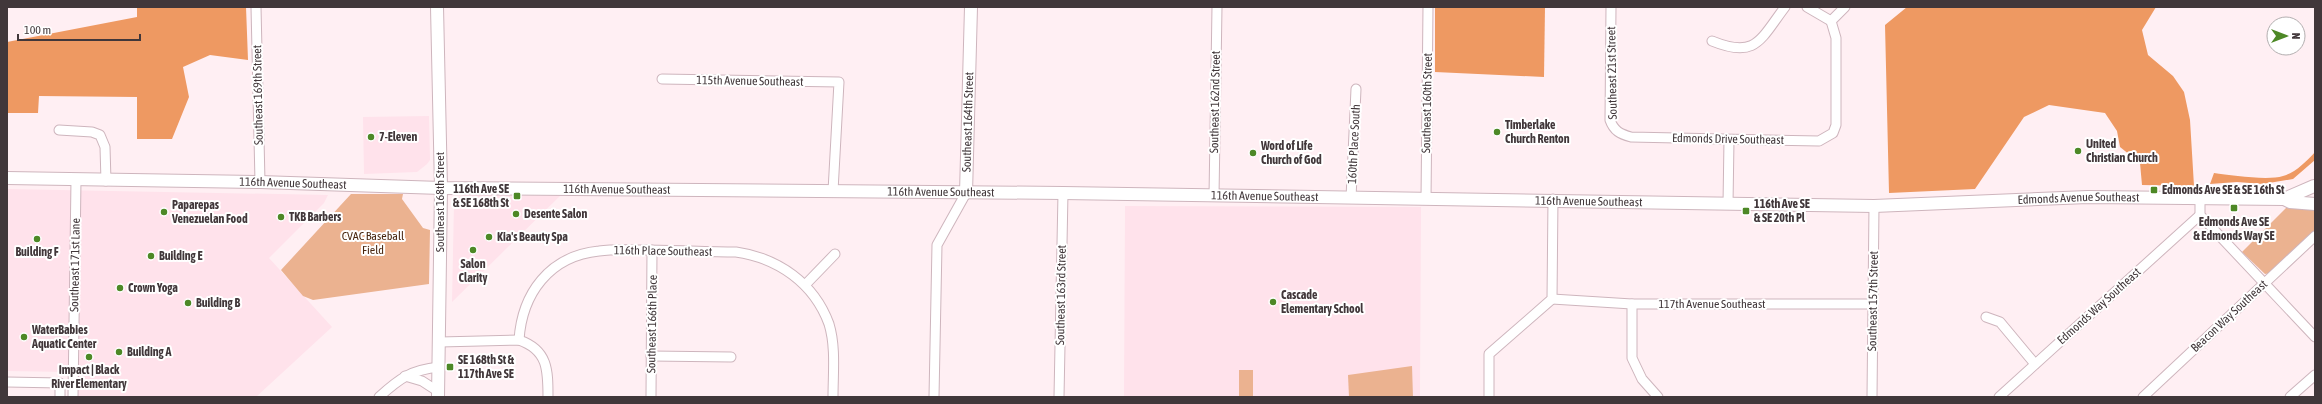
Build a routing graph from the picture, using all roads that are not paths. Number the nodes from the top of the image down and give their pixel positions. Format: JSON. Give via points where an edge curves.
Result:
{"nodes":[{"id":1,"x":256,"y":7,"type":"edge"},
{"id":2,"x":437,"y":7,"type":"edge"},
{"id":3,"x":972,"y":7,"type":"edge"},
{"id":4,"x":1217,"y":7,"type":"edge"},
{"id":5,"x":1428,"y":7,"type":"edge"},
{"id":6,"x":1611,"y":7,"type":"edge"},
{"id":7,"x":1785,"y":7,"type":"edge"},
{"id":8,"x":1807,"y":7,"type":"edge"},
{"id":9,"x":1845,"y":7,"type":"edge"},
{"id":10,"x":1831,"y":21,"type":"junction"},
{"id":11,"x":1712,"y":41,"type":"dead end"},
{"id":12,"x":662,"y":79,"type":"dead end"},
{"id":13,"x":1356,"y":89,"type":"dead end"},
{"id":14,"x":59,"y":130,"type":"dead end"},
{"id":15,"x":1622,"y":134,"type":"joint"},
{"id":16,"x":1729,"y":140,"type":"junction"},
{"id":17,"x":7,"y":178,"type":"edge"},
{"id":18,"x":76,"y":180,"type":"junction"},
{"id":19,"x":106,"y":181,"type":"junction"},
{"id":20,"x":260,"y":182,"type":"junction"},
{"id":21,"x":2315,"y":186,"type":"edge"},
{"id":22,"x":441,"y":188,"type":"junction"},
{"id":23,"x":833,"y":191,"type":"junction"},
{"id":24,"x":966,"y":193,"type":"junction"},
{"id":25,"x":1063,"y":193,"type":"junction"},
{"id":26,"x":1214,"y":196,"type":"junction"},
{"id":27,"x":1351,"y":198,"type":"junction"},
{"id":28,"x":1426,"y":199,"type":"junction"},
{"id":29,"x":1553,"y":199,"type":"junction"},
{"id":30,"x":2200,"y":199,"type":"junction"},
{"id":31,"x":2284,"y":199,"type":"junction"},
{"id":32,"x":2315,"y":203,"type":"edge"},
{"id":33,"x":1728,"y":204,"type":"junction"},
{"id":34,"x":1874,"y":206,"type":"junction"},
{"id":35,"x":2200,"y":215,"type":"junction"},
{"id":36,"x":2315,"y":236,"type":"edge"},
{"id":37,"x":652,"y":250,"type":"junction"},
{"id":38,"x":835,"y":254,"type":"dead end"},
{"id":39,"x":2264,"y":282,"type":"junction"},
{"id":40,"x":805,"y":285,"type":"junction"},
{"id":41,"x":1552,"y":299,"type":"junction"},
{"id":42,"x":1632,"y":304,"type":"junction"},
{"id":43,"x":1872,"y":304,"type":"junction"},
{"id":44,"x":1986,"y":317,"type":"dead end"},
{"id":45,"x":2315,"y":337,"type":"edge"},
{"id":46,"x":519,"y":340,"type":"junction"},
{"id":47,"x":440,"y":342,"type":"junction"},
{"id":48,"x":651,"y":356,"type":"junction"},
{"id":49,"x":730,"y":357,"type":"dead end"},
{"id":50,"x":2035,"y":364,"type":"junction"},
{"id":51,"x":439,"y":367,"type":"junction"},
{"id":52,"x":2315,"y":375,"type":"edge"},
{"id":53,"x":405,"y":376,"type":"junction"},
{"id":54,"x":7,"y":382,"type":"edge"},
{"id":55,"x":439,"y":395,"type":"edge"},
{"id":56,"x":60,"y":397,"type":"edge"},
{"id":57,"x":73,"y":397,"type":"edge"},
{"id":58,"x":380,"y":397,"type":"edge"},
{"id":59,"x":548,"y":397,"type":"edge"},
{"id":60,"x":651,"y":397,"type":"edge"},
{"id":61,"x":832,"y":397,"type":"edge"},
{"id":62,"x":934,"y":397,"type":"edge"},
{"id":63,"x":1059,"y":397,"type":"edge"},
{"id":64,"x":1489,"y":397,"type":"edge"},
{"id":65,"x":1658,"y":397,"type":"edge"},
{"id":66,"x":1872,"y":397,"type":"edge"},
{"id":67,"x":1999,"y":397,"type":"edge"},
{"id":68,"x":2143,"y":397,"type":"edge"},
{"id":69,"x":2290,"y":397,"type":"edge"}],
"edges":[{"from":1,"to":20,"type":"street","name":"Southeast 169th Street"},
{"from":2,"to":22,"type":"street","name":"Southeast 168th Street"},
{"from":3,"to":24,"type":"street","name":"Southeast 164th Street"},
{"from":4,"to":26,"type":"street","name":"Southeast 162nd Street"},
{"from":5,"to":28,"type":"street","name":"Southeast 160th Street"},
{"from":6,"to":15,"type":"street","name":"Southeast 21st Street","via":[[1610,120],[1613,128]]},
{"from":7,"to":11,"type":"street","via":[[1753,46],[1731,49]]},
{"from":8,"to":10,"type":"street"},
{"from":9,"to":10,"type":"street"},
{"from":10,"to":16,"type":"street","name":"Edmonds Drive Southeast","via":[[1836,38],[1836,125],[1833,133],[1819,140]]},
{"from":12,"to":23,"type":"street","name":"115th Avenue Southeast","via":[[839,82]]},
{"from":13,"to":27,"type":"street","name":"160th Place South"},
{"from":14,"to":19,"type":"street","via":[[92,132],[100,135],[105,147]]},
{"from":15,"to":16,"type":"street","name":"Edmonds Drive Southeast","via":[[1631,137]]},
{"from":16,"to":33,"type":"street"},
{"from":17,"to":18,"type":"street","name":"116th Avenue Southeast"},
{"from":18,"to":19,"type":"street","name":"116th Avenue Southeast"},
{"from":18,"to":57,"type":"street","name":"Southeast 171st Lane"},
{"from":19,"to":20,"type":"street","name":"116th Avenue Southeast"},
{"from":20,"to":22,"type":"street","name":"116th Avenue Southeast"},
{"from":21,"to":31,"type":"street","name":"Edmonds Avenue Southeast"},
{"from":21,"to":32,"type":"street","via":[[2312,194]]},
{"from":22,"to":23,"type":"street","name":"116th Avenue Southeast"},
{"from":22,"to":47,"type":"street","name":"Southeast 168th Street"},
{"from":23,"to":24,"type":"street","name":"116th Avenue Southeast"},
{"from":24,"to":25,"type":"street","name":"116th Avenue Southeast"},
{"from":24,"to":62,"type":"street","name":"Southeast 164th Street","via":[[937,245]]},
{"from":25,"to":26,"type":"street","name":"116th Avenue Southeast"},
{"from":25,"to":63,"type":"street","name":"Southeast 163rd Street"},
{"from":26,"to":27,"type":"street","name":"116th Avenue Southeast"},
{"from":27,"to":28,"type":"street","name":"116th Avenue Southeast"},
{"from":28,"to":29,"type":"street","name":"116th Avenue Southeast"},
{"from":29,"to":33,"type":"street","name":"116th Avenue Southeast"},
{"from":29,"to":41,"type":"street"},
{"from":30,"to":31,"type":"street","name":"Edmonds Avenue Southeast"},
{"from":30,"to":34,"type":"street","name":"Edmonds Avenue Southeast","via":[[2039,198]]},
{"from":30,"to":35,"type":"street"},
{"from":31,"to":32,"type":"street","name":"Edmonds Avenue Southeast","via":[[2290,202]]},
{"from":33,"to":34,"type":"street","name":"116th Avenue Southeast"},
{"from":34,"to":43,"type":"street","name":"Southeast 157th Street"},
{"from":35,"to":39,"type":"street"},
{"from":35,"to":50,"type":"street","name":"Edmonds Way Southeast"},
{"from":36,"to":39,"type":"street","name":"Beacon Way Southeast"},
{"from":37,"to":40,"type":"street","name":"116th Place Southeast","via":[[736,252],[753,255],[784,268]]},
{"from":37,"to":46,"type":"street","name":"116th Place Southeast","via":[[598,250],[560,265],[538,283],[530,295],[520,321]]},
{"from":37,"to":48,"type":"street","name":"Southeast 166th Place"},
{"from":38,"to":40,"type":"street"},
{"from":39,"to":45,"type":"street"},
{"from":39,"to":68,"type":"street","name":"Beacon Way Southeast"},
{"from":40,"to":61,"type":"street","name":"116th Place Southeast","via":[[815,298],[828,324],[833,351]]},
{"from":41,"to":42,"type":"street","name":"117th Avenue Southeast"},
{"from":41,"to":64,"type":"street","via":[[1489,354]]},
{"from":42,"to":43,"type":"street","name":"117th Avenue Southeast"},
{"from":42,"to":65,"type":"street","via":[[1632,358],[1642,379]]},
{"from":43,"to":66,"type":"street","name":"Southeast 157th Street"},
{"from":44,"to":50,"type":"street","via":[[2000,322]]},
{"from":46,"to":47,"type":"street"},
{"from":46,"to":59,"type":"street","via":[[535,348],[545,363],[548,374]]},
{"from":47,"to":51,"type":"street","name":"Southeast 168th Street"},
{"from":48,"to":49,"type":"street"},
{"from":48,"to":60,"type":"street","name":"Southeast 166th Place"},
{"from":50,"to":67,"type":"street","name":"Edmonds Way Southeast"},
{"from":51,"to":53,"type":"street","via":[[415,371]]},
{"from":51,"to":55,"type":"street","name":"Southeast 168th Street"},
{"from":52,"to":69,"type":"street"},
{"from":53,"to":55,"type":"street","via":[[422,381]]},
{"from":53,"to":58,"type":"street"},
{"from":54,"to":56,"type":"street","via":[[60,382]]}]}
